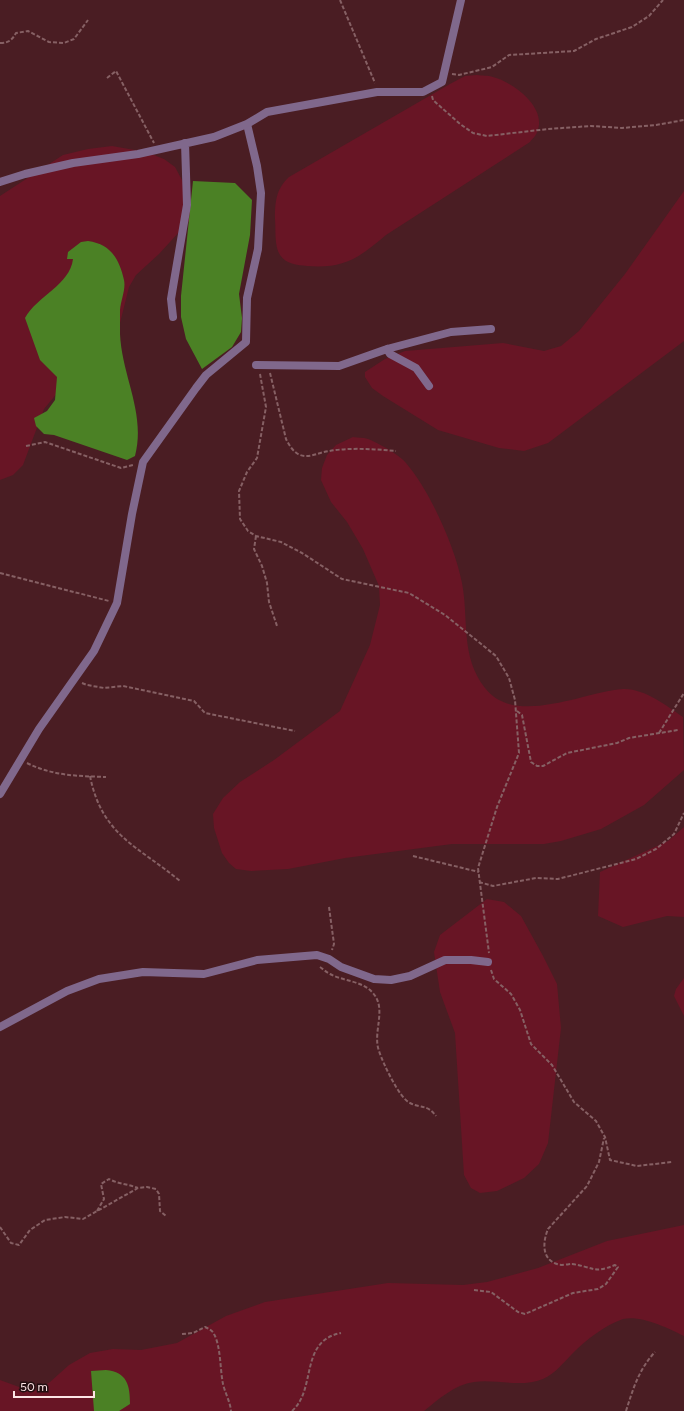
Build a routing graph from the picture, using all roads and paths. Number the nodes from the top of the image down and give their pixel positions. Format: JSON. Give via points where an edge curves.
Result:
{"nodes":[{"id":1,"x":340,"y":0,"type":"edge"},
{"id":2,"x":461,"y":0,"type":"edge"},
{"id":3,"x":663,"y":0,"type":"edge"},
{"id":4,"x":88,"y":20,"type":"dead end"},
{"id":5,"x":0,"y":43,"type":"edge"},
{"id":6,"x":444,"y":74,"type":"junction"},
{"id":7,"x":107,"y":78,"type":"dead end"},
{"id":8,"x":432,"y":89,"type":"junction"},
{"id":9,"x":377,"y":92,"type":"junction"},
{"id":10,"x":684,"y":120,"type":"edge"},
{"id":11,"x":248,"y":124,"type":"junction"},
{"id":12,"x":185,"y":143,"type":"junction"},
{"id":13,"x":156,"y":150,"type":"junction"},
{"id":14,"x":0,"y":182,"type":"edge"},
{"id":15,"x":173,"y":317,"type":"dead end"},
{"id":16,"x":491,"y":329,"type":"dead end"},
{"id":17,"x":387,"y":349,"type":"junction"},
{"id":18,"x":267,"y":364,"type":"junction"},
{"id":19,"x":256,"y":365,"type":"joint"},
{"id":20,"x":429,"y":386,"type":"dead end"},
{"id":21,"x":26,"y":446,"type":"dead end"},
{"id":22,"x":396,"y":451,"type":"dead end"},
{"id":23,"x":143,"y":462,"type":"junction"},
{"id":24,"x":256,"y":536,"type":"junction"},
{"id":25,"x":0,"y":573,"type":"edge"},
{"id":26,"x":118,"y":603,"type":"junction"},
{"id":27,"x":277,"y":626,"type":"dead end"},
{"id":28,"x":76,"y":679,"type":"junction"},
{"id":29,"x":684,"y":693,"type":"edge"},
{"id":30,"x":516,"y":710,"type":"junction"},
{"id":31,"x":678,"y":730,"type":"dead end"},
{"id":32,"x":295,"y":731,"type":"dead end"},
{"id":33,"x":659,"y":733,"type":"junction"},
{"id":34,"x":21,"y":760,"type":"junction"},
{"id":35,"x":90,"y":776,"type":"junction"},
{"id":36,"x":106,"y":777,"type":"dead end"},
{"id":37,"x":0,"y":794,"type":"edge"},
{"id":38,"x":684,"y":813,"type":"edge"},
{"id":39,"x":413,"y":856,"type":"dead end"},
{"id":40,"x":479,"y":872,"type":"junction"},
{"id":41,"x":180,"y":881,"type":"dead end"},
{"id":42,"x":479,"y":882,"type":"junction"},
{"id":43,"x":329,"y":908,"type":"dead end"},
{"id":44,"x":307,"y":955,"type":"junction"},
{"id":45,"x":329,"y":959,"type":"junction"},
{"id":46,"x":488,"y":962,"type":"junction"},
{"id":47,"x":0,"y":1027,"type":"edge"},
{"id":48,"x":436,"y":1116,"type":"dead end"},
{"id":49,"x":605,"y":1137,"type":"junction"},
{"id":50,"x":672,"y":1162,"type":"dead end"},
{"id":51,"x":138,"y":1188,"type":"junction"},
{"id":52,"x":97,"y":1212,"type":"junction"},
{"id":53,"x":166,"y":1216,"type":"dead end"},
{"id":54,"x":0,"y":1227,"type":"edge"},
{"id":55,"x":474,"y":1290,"type":"dead end"},
{"id":56,"x":341,"y":1333,"type":"dead end"},
{"id":57,"x":182,"y":1334,"type":"dead end"},
{"id":58,"x":655,"y":1352,"type":"dead end"},
{"id":59,"x":231,"y":1411,"type":"edge"},
{"id":60,"x":292,"y":1411,"type":"edge"},
{"id":61,"x":626,"y":1411,"type":"edge"}],
"edges":[{"from":1,"to":9,"type":"path","via":[[375,81]]},
{"from":2,"to":6,"type":"street"},
{"from":3,"to":6,"type":"path","via":[[650,16],[632,27],[596,39],[574,51],[509,55],[492,67],[459,75]]},
{"from":4,"to":5,"type":"path","via":[[74,38],[64,43],[49,42],[28,31],[16,33],[12,40]]},
{"from":6,"to":8,"type":"street","via":[[442,82]]},
{"from":7,"to":13,"type":"path","via":[[116,71]]},
{"from":8,"to":9,"type":"street","via":[[414,93]]},
{"from":8,"to":10,"type":"path","via":[[433,100],[460,124],[474,133],[487,136],[592,126],[622,128]]},
{"from":9,"to":11,"type":"street","via":[[268,112]]},
{"from":11,"to":12,"type":"street","via":[[214,137]]},
{"from":11,"to":23,"type":"street","via":[[262,193],[258,249],[247,298],[246,342],[206,375]]},
{"from":12,"to":13,"type":"street"},
{"from":12,"to":15,"type":"street","via":[[187,206],[172,287]]},
{"from":13,"to":14,"type":"street","via":[[73,163]]},
{"from":16,"to":17,"type":"street","via":[[451,332]]},
{"from":17,"to":18,"type":"street","via":[[339,366]]},
{"from":17,"to":20,"type":"street","via":[[390,354],[416,368]]},
{"from":18,"to":19,"type":"street"},
{"from":18,"to":22,"type":"path","via":[[286,439],[299,454],[308,457],[348,449]]},
{"from":19,"to":24,"type":"path","via":[[262,377],[266,407],[257,458],[247,472],[239,491],[238,509],[240,519],[248,531]]},
{"from":21,"to":23,"type":"path","via":[[45,442],[121,468]]},
{"from":23,"to":26,"type":"street"},
{"from":24,"to":27,"type":"path","via":[[254,549],[262,566]]},
{"from":24,"to":30,"type":"path","via":[[281,542],[342,579],[409,593],[445,615],[496,656],[509,678]]},
{"from":25,"to":26,"type":"path"},
{"from":26,"to":28,"type":"street","via":[[94,651]]},
{"from":28,"to":32,"type":"path","via":[[87,685],[104,688],[123,686],[194,701],[205,713]]},
{"from":28,"to":34,"type":"street","via":[[39,729]]},
{"from":29,"to":33,"type":"path"},
{"from":30,"to":33,"type":"path","via":[[522,715],[531,762],[537,766],[567,753]]},
{"from":30,"to":40,"type":"path","via":[[519,753],[497,807]]},
{"from":31,"to":33,"type":"path"},
{"from":34,"to":35,"type":"path","via":[[43,771]]},
{"from":34,"to":37,"type":"street"},
{"from":35,"to":36,"type":"path"},
{"from":35,"to":41,"type":"path","via":[[92,790],[103,816],[113,829]]},
{"from":38,"to":42,"type":"path","via":[[674,834],[656,849],[636,859],[558,879],[536,878],[493,886]]},
{"from":39,"to":40,"type":"path"},
{"from":40,"to":42,"type":"path"},
{"from":42,"to":46,"type":"path","via":[[487,931]]},
{"from":43,"to":45,"type":"path","via":[[334,944]]},
{"from":44,"to":45,"type":"street"},
{"from":44,"to":47,"type":"street","via":[[257,960],[204,974],[143,972],[99,979],[67,991]]},
{"from":44,"to":48,"type":"path","via":[[330,974],[372,992],[378,1000],[380,1013],[378,1050],[400,1094],[409,1103],[430,1108]]},
{"from":45,"to":46,"type":"street","via":[[341,967],[374,979],[391,980],[410,976],[445,960]]},
{"from":46,"to":49,"type":"path","via":[[494,979],[511,994],[520,1010],[531,1044],[552,1064],[574,1102],[596,1121]]},
{"from":49,"to":50,"type":"path","via":[[610,1160],[636,1166]]},
{"from":49,"to":55,"type":"path","via":[[600,1162],[587,1186],[548,1229],[544,1238],[544,1248],[548,1259],[557,1265],[571,1264],[598,1271],[615,1265],[618,1267],[606,1284],[598,1289],[573,1292],[524,1314],[491,1292]]},
{"from":51,"to":52,"type":"path"},
{"from":51,"to":52,"type":"path","via":[[109,1179],[101,1184],[104,1199]]},
{"from":51,"to":53,"type":"path","via":[[156,1189],[159,1194],[160,1211]]},
{"from":52,"to":54,"type":"path","via":[[84,1219],[65,1217],[45,1220],[30,1230],[19,1245],[10,1242]]},
{"from":56,"to":60,"type":"path","via":[[332,1334],[320,1343],[314,1353],[302,1401]]},
{"from":57,"to":59,"type":"path","via":[[193,1333],[205,1327],[215,1336]]},
{"from":58,"to":61,"type":"path","via":[[647,1360],[636,1380]]}]}
